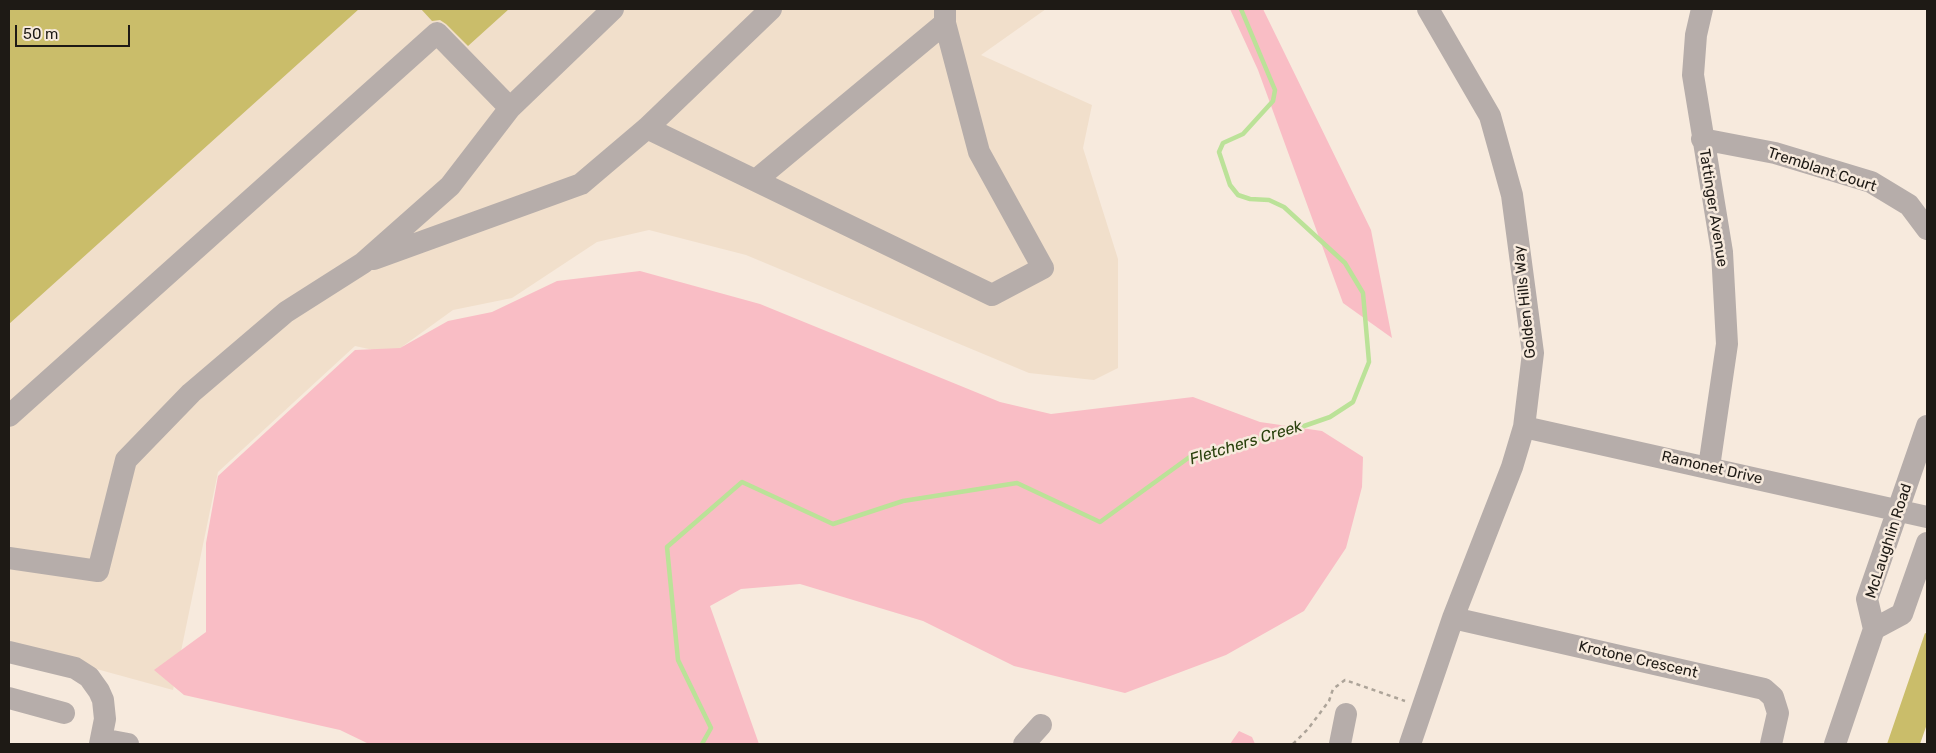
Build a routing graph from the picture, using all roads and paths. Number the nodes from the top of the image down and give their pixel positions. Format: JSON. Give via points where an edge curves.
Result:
{"nodes":[{"id":1,"x":613,"y":9,"type":"edge"},
{"id":2,"x":771,"y":9,"type":"edge"},
{"id":3,"x":1428,"y":9,"type":"edge"},
{"id":4,"x":1702,"y":9,"type":"edge"},
{"id":5,"x":945,"y":16,"type":"edge"},
{"id":6,"x":510,"y":108,"type":"junction"},
{"id":7,"x":647,"y":128,"type":"junction"},
{"id":8,"x":1702,"y":139,"type":"junction"},
{"id":9,"x":756,"y":180,"type":"junction"},
{"id":10,"x":1927,"y":229,"type":"edge"},
{"id":11,"x":363,"y":263,"type":"junction"},
{"id":12,"x":9,"y":416,"type":"edge"},
{"id":13,"x":1524,"y":426,"type":"junction"},
{"id":14,"x":1927,"y":426,"type":"edge"},
{"id":15,"x":1709,"y":467,"type":"junction"},
{"id":16,"x":1900,"y":510,"type":"junction"},
{"id":17,"x":1927,"y":517,"type":"edge"},
{"id":18,"x":1927,"y":543,"type":"edge"},
{"id":19,"x":9,"y":558,"type":"edge"},
{"id":20,"x":1453,"y":618,"type":"junction"},
{"id":21,"x":1874,"y":630,"type":"junction"},
{"id":22,"x":9,"y":652,"type":"edge"},
{"id":23,"x":9,"y":698,"type":"edge"},
{"id":24,"x":64,"y":714,"type":"dead end"},
{"id":25,"x":1346,"y":714,"type":"dead end"},
{"id":26,"x":1040,"y":725,"type":"dead end"},
{"id":27,"x":101,"y":742,"type":"edge"},
{"id":28,"x":128,"y":744,"type":"edge"},
{"id":29,"x":1024,"y":744,"type":"edge"},
{"id":30,"x":1340,"y":744,"type":"edge"},
{"id":31,"x":1410,"y":744,"type":"edge"},
{"id":32,"x":1770,"y":744,"type":"edge"},
{"id":33,"x":1835,"y":744,"type":"edge"}],
"edges":[{"from":1,"to":6,"type":"street"},
{"from":2,"to":7,"type":"street"},
{"from":3,"to":13,"type":"street","name":"Golden Hills Way","via":[[1490,116],[1512,195],[1533,353]]},
{"from":4,"to":8,"type":"street","name":"Tattinger Avenue","via":[[1693,75]]},
{"from":5,"to":9,"type":"street"},
{"from":5,"to":9,"type":"street","via":[[979,152],[1043,268],[992,295]]},
{"from":6,"to":11,"type":"street","via":[[450,186]]},
{"from":6,"to":12,"type":"street","via":[[437,33]]},
{"from":7,"to":9,"type":"street"},
{"from":7,"to":11,"type":"street","via":[[582,184]]},
{"from":8,"to":10,"type":"street","name":"Tremblant Court","via":[[1775,153],[1871,182],[1909,205]]},
{"from":8,"to":15,"type":"street","name":"Tattinger Avenue","via":[[1722,252],[1727,344]]},
{"from":11,"to":19,"type":"street","via":[[286,312],[191,392],[126,460],[98,571]]},
{"from":13,"to":15,"type":"street","name":"Ramonet Drive"},
{"from":13,"to":20,"type":"street","name":"Golden Hills Way","via":[[1512,468]]},
{"from":14,"to":16,"type":"street","name":"McLaughlin Road"},
{"from":15,"to":16,"type":"street","name":"Ramonet Drive"},
{"from":16,"to":17,"type":"street","name":"Ramonet Drive"},
{"from":16,"to":21,"type":"street","name":"McLaughlin Road","via":[[1867,599]]},
{"from":18,"to":21,"type":"street","name":"McLaughlin Road","via":[[1902,614]]},
{"from":20,"to":31,"type":"street","name":"Golden Hills Way"},
{"from":20,"to":32,"type":"street","name":"Krotone Crescent","via":[[1764,688],[1773,697],[1778,712]]},
{"from":21,"to":33,"type":"street"},
{"from":22,"to":27,"type":"street","via":[[75,668],[89,677],[102,700],[105,719]]},
{"from":23,"to":24,"type":"street"},
{"from":25,"to":30,"type":"street"},
{"from":26,"to":29,"type":"street"},
{"from":27,"to":28,"type":"street"}]}
